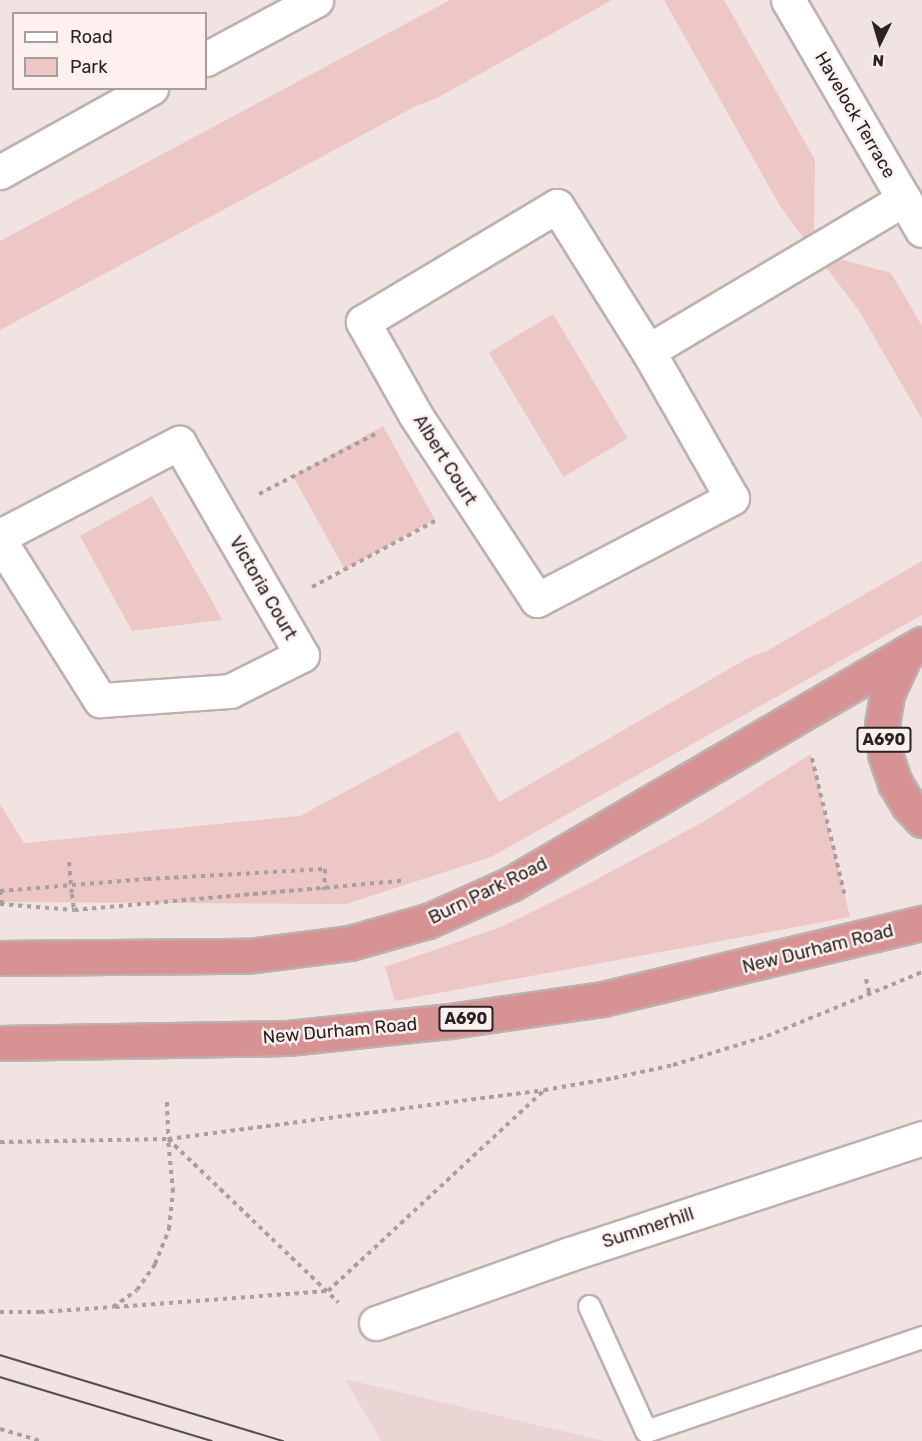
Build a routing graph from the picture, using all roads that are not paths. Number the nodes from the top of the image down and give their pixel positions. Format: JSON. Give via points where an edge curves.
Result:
{"nodes":[{"id":1,"x":316,"y":0,"type":"edge"},
{"id":2,"x":788,"y":0,"type":"edge"},
{"id":3,"x":207,"y":58,"type":"edge"},
{"id":4,"x":147,"y":90,"type":"edge"},
{"id":5,"x":0,"y":172,"type":"edge"},
{"id":6,"x":904,"y":199,"type":"junction"},
{"id":7,"x":922,"y":230,"type":"edge"},
{"id":8,"x":648,"y":351,"type":"junction"},
{"id":9,"x":0,"y":536,"type":"edge"},
{"id":10,"x":0,"y":541,"type":"edge"},
{"id":11,"x":914,"y":648,"type":"edge"},
{"id":12,"x":922,"y":820,"type":"edge"},
{"id":13,"x":922,"y":923,"type":"edge"},
{"id":14,"x":0,"y":958,"type":"edge"},
{"id":15,"x":0,"y":1043,"type":"edge"},
{"id":16,"x":922,"y":1138,"type":"edge"},
{"id":17,"x":589,"y":1306,"type":"dead end"},
{"id":18,"x":376,"y":1323,"type":"road end"},
{"id":19,"x":922,"y":1338,"type":"edge"}],
"edges":[{"from":1,"to":3,"type":"street"},
{"from":2,"to":6,"type":"street","name":"Havelock Terrace"},
{"from":4,"to":5,"type":"street"},
{"from":6,"to":7,"type":"street","name":"Havelock Terrace"},
{"from":6,"to":8,"type":"street"},
{"from":8,"to":8,"type":"street","name":"Albert Court","via":[[732,498],[537,600],[415,414],[363,322],[556,206]]},
{"from":9,"to":10,"type":"street","name":"Victoria Court","via":[[179,443],[302,655],[230,690],[100,700]]},
{"from":11,"to":12,"type":"highway","number":"A690","via":[[887,694],[882,724],[885,754],[895,783]]},
{"from":11,"to":14,"type":"highway","name":"Burn Park Road","number":"A690","via":[[511,884],[428,921],[350,943],[248,956]]},
{"from":13,"to":15,"type":"highway","name":"New Durham Road","number":"A690","via":[[603,999],[450,1021],[288,1038]]},
{"from":16,"to":18,"type":"street","name":"Summerhill"},
{"from":17,"to":19,"type":"lane","via":[[646,1431]]}]}
